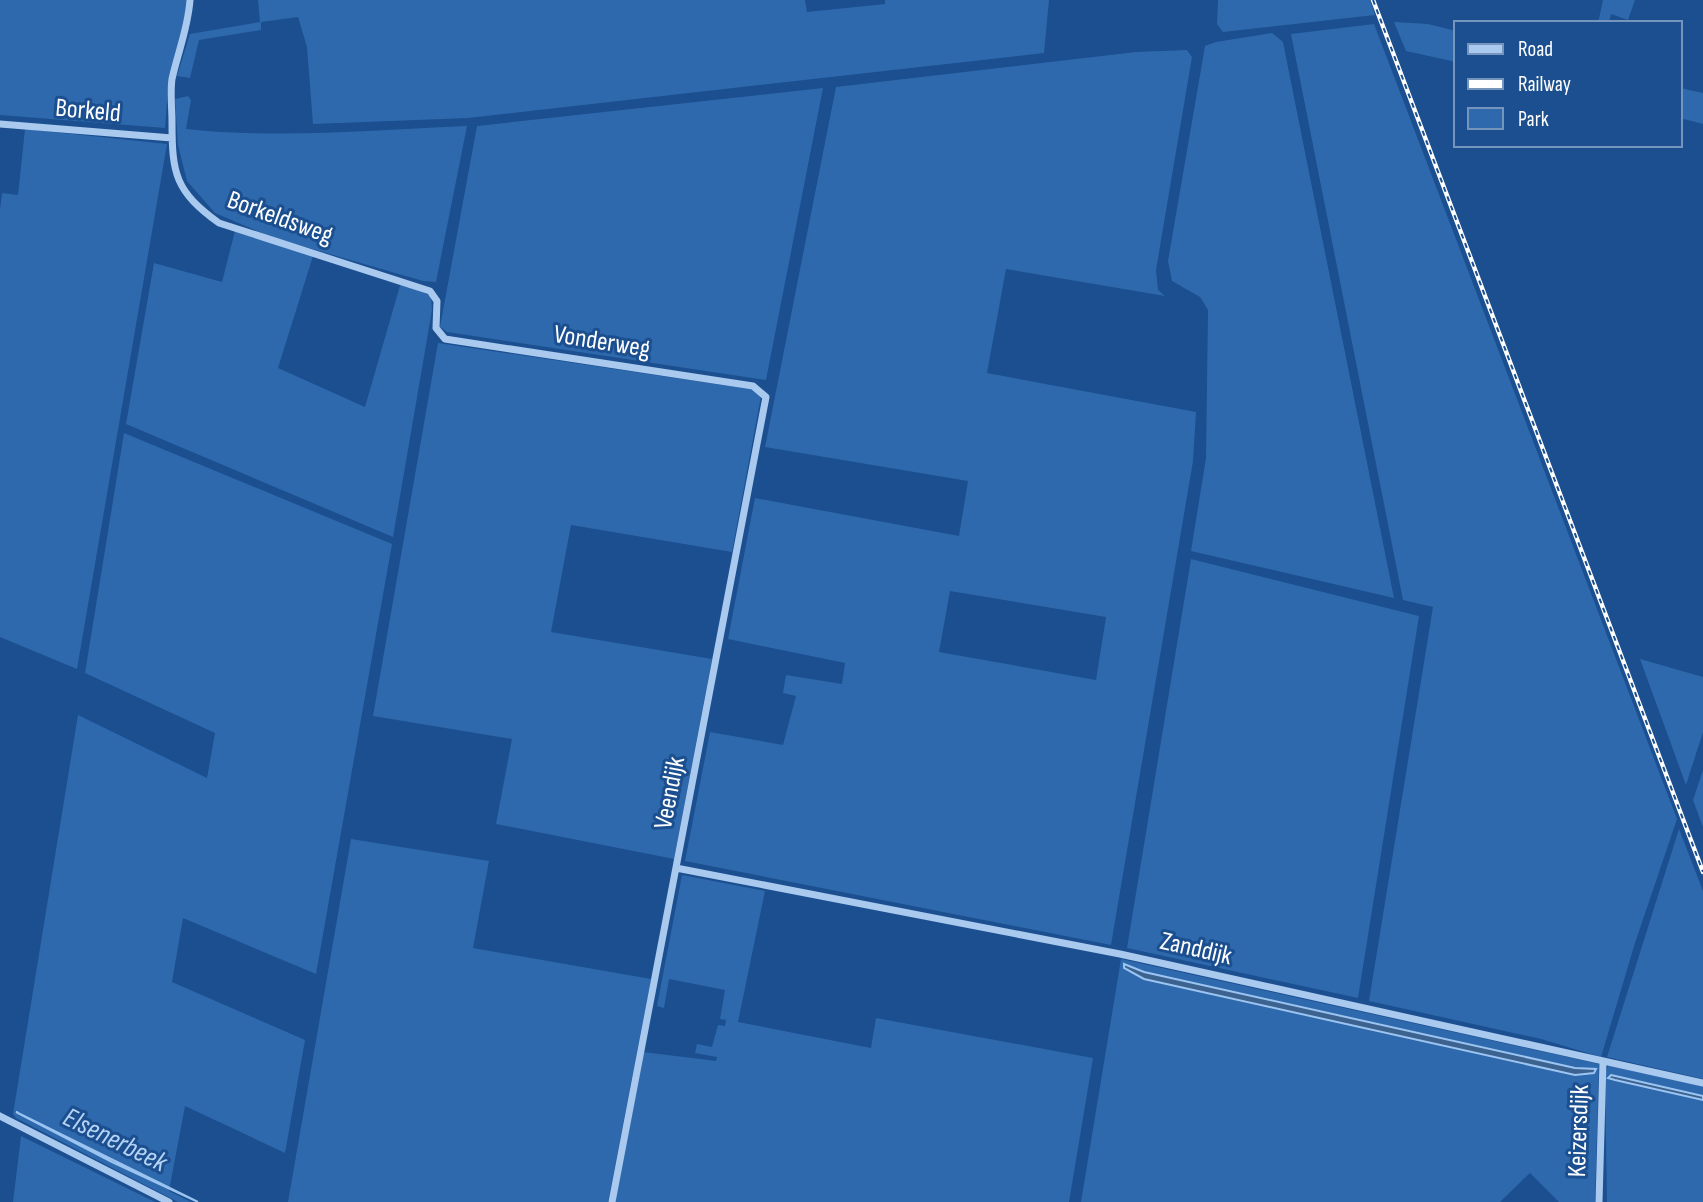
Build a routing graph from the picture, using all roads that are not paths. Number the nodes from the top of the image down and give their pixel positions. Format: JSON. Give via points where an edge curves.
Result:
{"nodes":[{"id":1,"x":191,"y":0,"type":"edge"},
{"id":2,"x":0,"y":124,"type":"edge"},
{"id":3,"x":172,"y":138,"type":"junction"},
{"id":4,"x":437,"y":332,"type":"joint"},
{"id":5,"x":763,"y":392,"type":"joint"},
{"id":6,"x":677,"y":868,"type":"junction"},
{"id":7,"x":1603,"y":1061,"type":"junction"},
{"id":8,"x":1703,"y":1083,"type":"edge"},
{"id":9,"x":0,"y":1116,"type":"edge"},
{"id":10,"x":169,"y":1202,"type":"edge"},
{"id":11,"x":612,"y":1202,"type":"edge"},
{"id":12,"x":1599,"y":1202,"type":"edge"}],
"edges":[{"from":1,"to":3,"type":"street","name":"Borkeldsweg","via":[[172,82]]},
{"from":2,"to":3,"type":"street","name":"Borkeld"},
{"from":3,"to":4,"type":"street","name":"Borkeldsweg","via":[[171,159],[178,178],[196,203],[219,223],[422,287],[434,295]]},
{"from":4,"to":5,"type":"street","name":"Vonderweg","via":[[450,340],[753,386]]},
{"from":5,"to":6,"type":"street","name":"Veendijk","via":[[766,404]]},
{"from":6,"to":7,"type":"street","name":"Zanddijk","via":[[1121,954]]},
{"from":6,"to":11,"type":"street","name":"Veendijk"},
{"from":7,"to":8,"type":"street","name":"Zanddijk"},
{"from":7,"to":12,"type":"street","name":"Keizersdijk"},
{"from":9,"to":10,"type":"street"}]}
